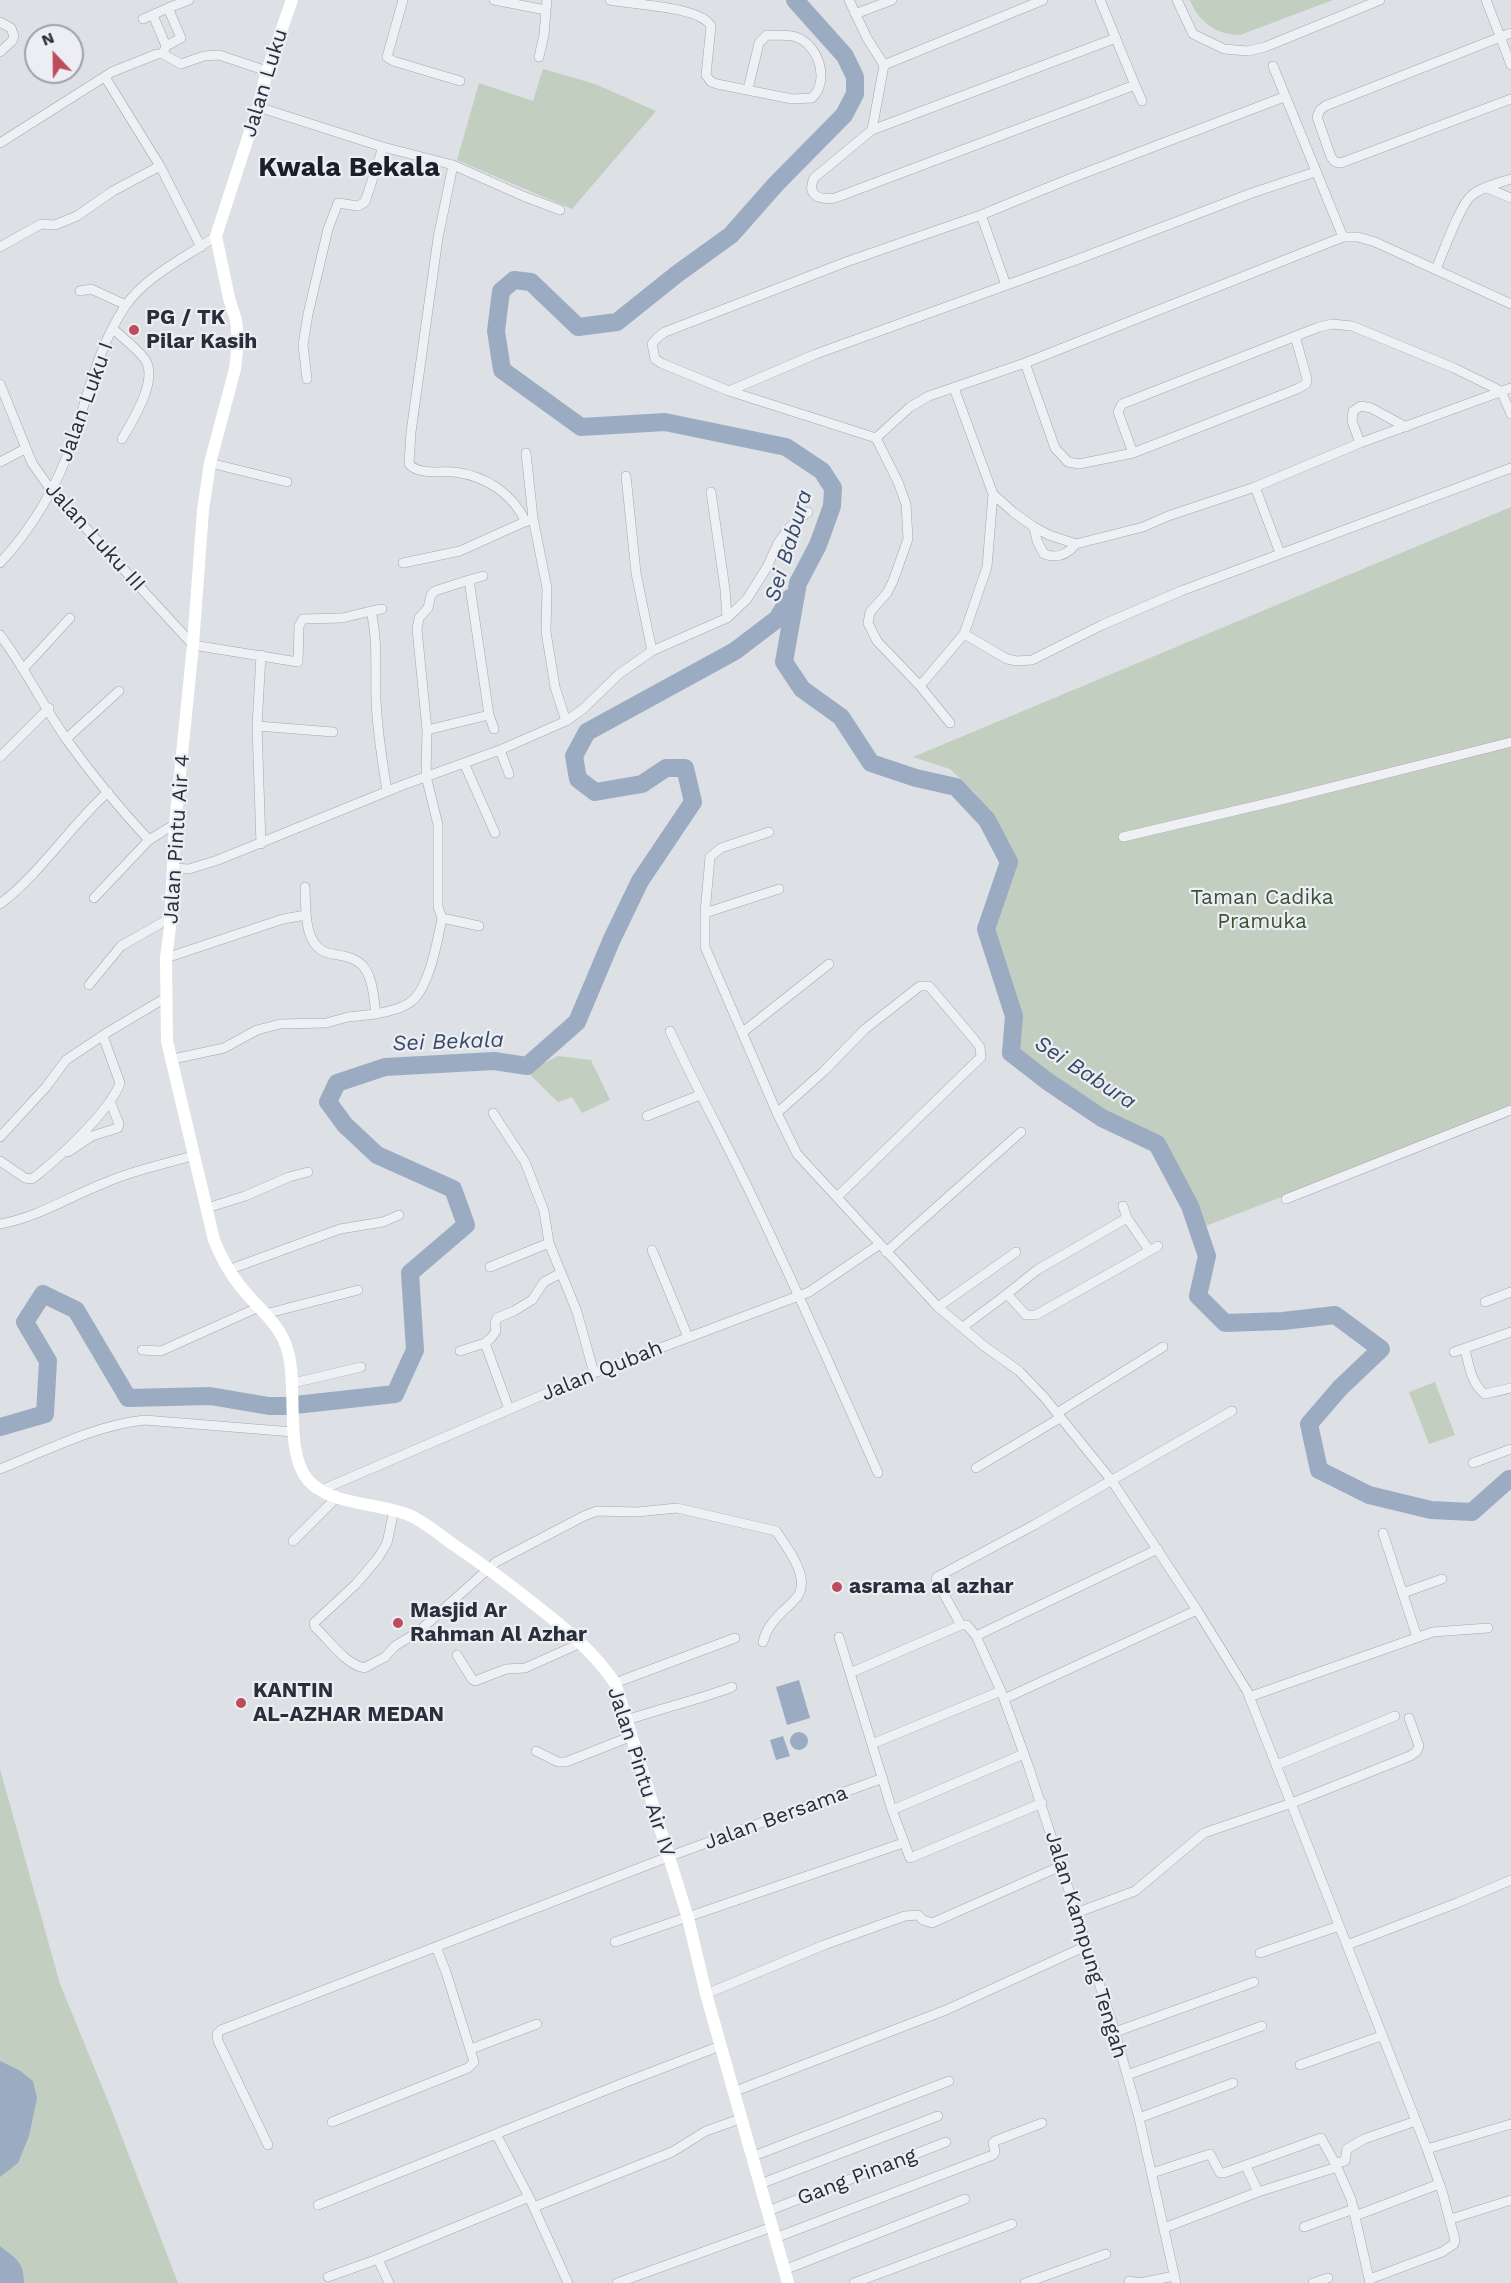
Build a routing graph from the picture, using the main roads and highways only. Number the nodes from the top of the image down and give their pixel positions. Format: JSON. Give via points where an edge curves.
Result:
{"nodes":[{"id":1,"x":292,"y":0,"type":"edge"},
{"id":2,"x":216,"y":236,"type":"joint"},
{"id":3,"x":319,"y":1491,"type":"joint"},
{"id":4,"x":788,"y":2283,"type":"edge"}],
"edges":[{"from":1,"to":2,"type":"main road","name":"Jalan Luku"},
{"from":2,"to":3,"type":"main road","name":"Jalan Pintu Air 4","via":[[238,342],[203,510],[175,824],[166,958],[166,1031],[214,1240],[228,1270],[284,1338],[291,1360],[293,1425],[302,1469]]},
{"from":3,"to":4,"type":"main road","name":"Jalan Pintu Air IV","via":[[412,1516],[489,1568],[581,1643],[615,1683],[688,1918]]}]}
